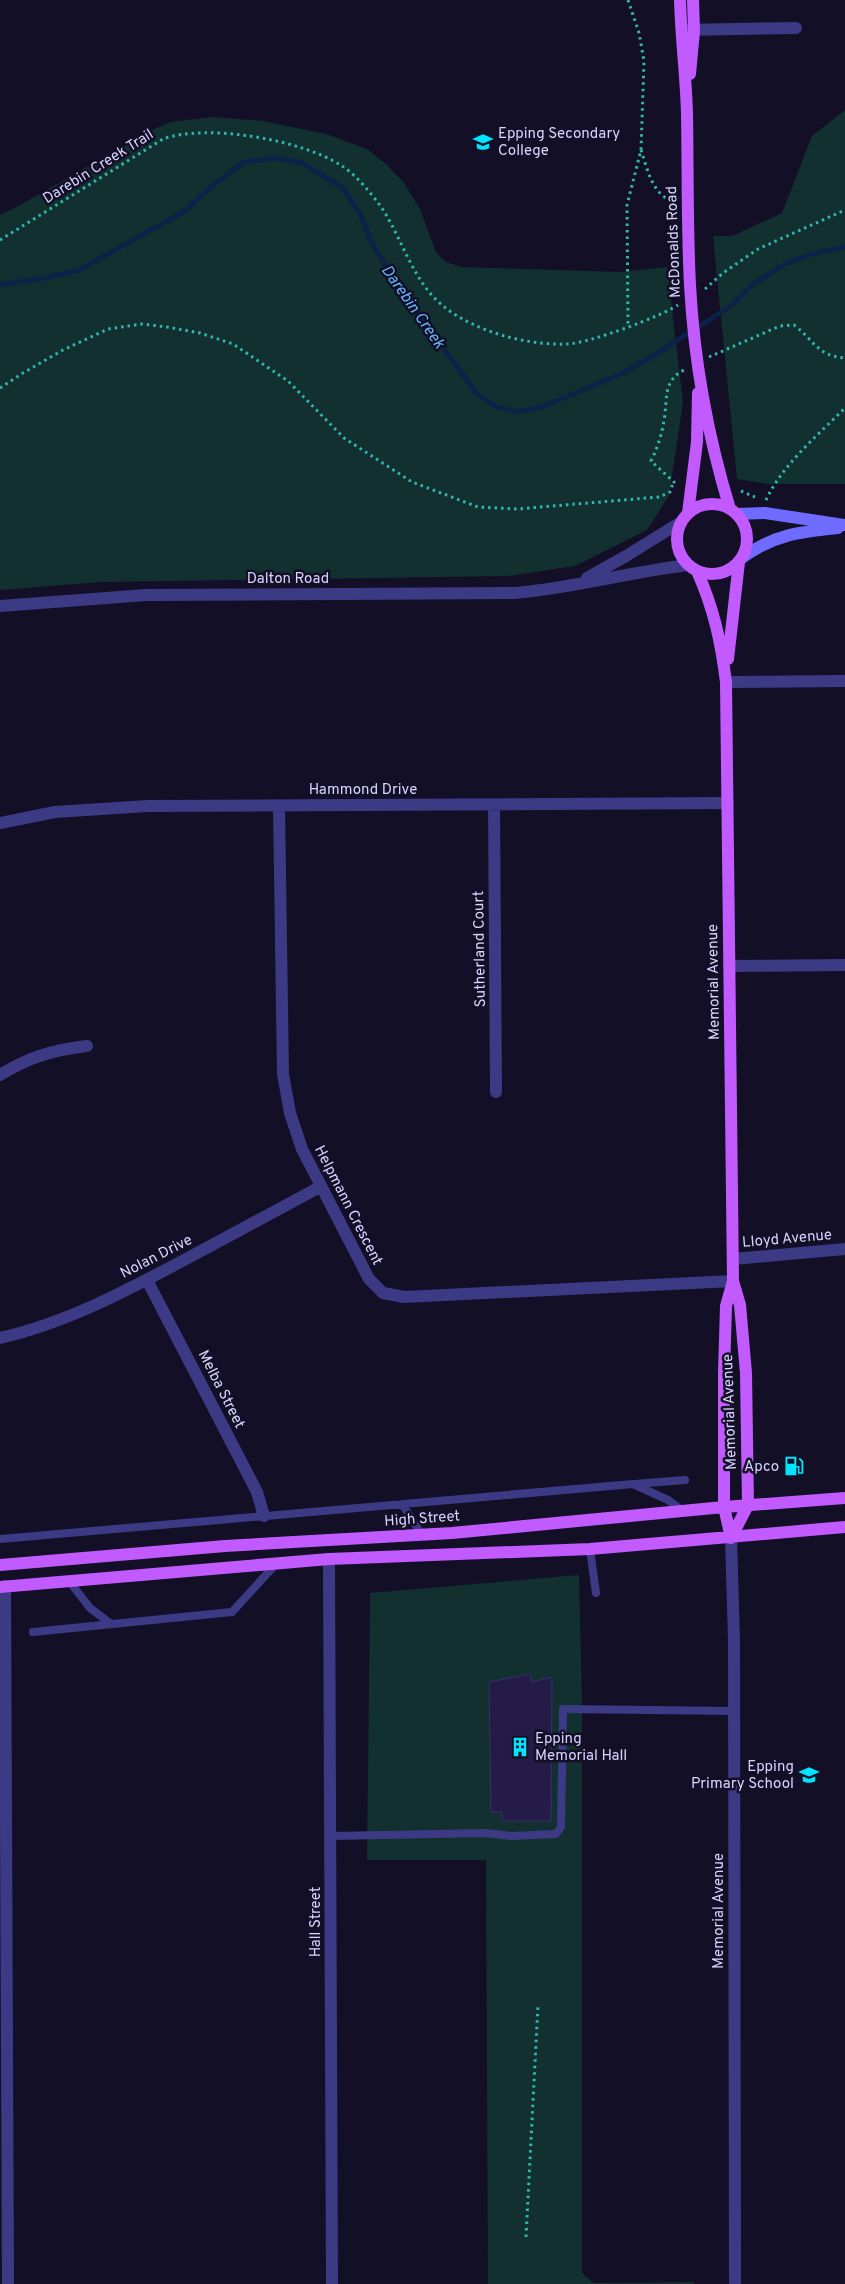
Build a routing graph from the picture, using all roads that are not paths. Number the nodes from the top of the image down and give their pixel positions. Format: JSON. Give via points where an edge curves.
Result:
{"nodes":[{"id":1,"x":680,"y":0,"type":"edge"},
{"id":2,"x":694,"y":0,"type":"edge"},
{"id":3,"x":796,"y":28,"type":"dead end"},
{"id":4,"x":687,"y":30,"type":"junction"},
{"id":5,"x":696,"y":367,"type":"junction"},
{"id":6,"x":733,"y":511,"type":"junction"},
{"id":7,"x":684,"y":517,"type":"junction"},
{"id":8,"x":845,"y":526,"type":"edge"},
{"id":9,"x":741,"y":560,"type":"junction"},
{"id":10,"x":692,"y":568,"type":"junction"},
{"id":11,"x":576,"y":584,"type":"junction"},
{"id":12,"x":0,"y":606,"type":"edge"},
{"id":13,"x":845,"y":681,"type":"edge"},
{"id":14,"x":726,"y":682,"type":"junction"},
{"id":15,"x":728,"y":803,"type":"junction"},
{"id":16,"x":494,"y":805,"type":"junction"},
{"id":17,"x":279,"y":806,"type":"junction"},
{"id":18,"x":0,"y":823,"type":"edge"},
{"id":19,"x":845,"y":965,"type":"edge"},
{"id":20,"x":729,"y":966,"type":"junction"},
{"id":21,"x":87,"y":1046,"type":"dead end"},
{"id":22,"x":0,"y":1075,"type":"edge"},
{"id":23,"x":496,"y":1092,"type":"dead end"},
{"id":24,"x":320,"y":1187,"type":"junction"},
{"id":25,"x":845,"y":1248,"type":"edge"},
{"id":26,"x":733,"y":1259,"type":"junction"},
{"id":27,"x":147,"y":1280,"type":"junction"},
{"id":28,"x":733,"y":1281,"type":"junction"},
{"id":29,"x":0,"y":1338,"type":"edge"},
{"id":30,"x":685,"y":1480,"type":"dead end"},
{"id":31,"x":633,"y":1484,"type":"junction"},
{"id":32,"x":845,"y":1498,"type":"edge"},
{"id":33,"x":402,"y":1504,"type":"junction"},
{"id":34,"x":748,"y":1505,"type":"junction"},
{"id":35,"x":724,"y":1507,"type":"junction"},
{"id":36,"x":683,"y":1511,"type":"junction"},
{"id":37,"x":264,"y":1516,"type":"junction"},
{"id":38,"x":845,"y":1527,"type":"edge"},
{"id":39,"x":422,"y":1535,"type":"junction"},
{"id":40,"x":731,"y":1538,"type":"junction"},
{"id":41,"x":0,"y":1539,"type":"edge"},
{"id":42,"x":590,"y":1549,"type":"junction"},
{"id":43,"x":329,"y":1559,"type":"junction"},
{"id":44,"x":0,"y":1564,"type":"edge"},
{"id":45,"x":276,"y":1564,"type":"junction"},
{"id":46,"x":69,"y":1581,"type":"junction"},
{"id":47,"x":2,"y":1587,"type":"edge"},
{"id":48,"x":596,"y":1593,"type":"dead end"},
{"id":49,"x":111,"y":1624,"type":"junction"},
{"id":50,"x":33,"y":1632,"type":"dead end"},
{"id":51,"x":734,"y":1711,"type":"junction"},
{"id":52,"x":331,"y":1836,"type":"junction"},
{"id":53,"x":4,"y":2170,"type":"edge"},
{"id":54,"x":8,"y":2284,"type":"edge"},
{"id":55,"x":332,"y":2284,"type":"edge"},
{"id":56,"x":735,"y":2284,"type":"edge"}],
"edges":[{"from":1,"to":4,"type":"main road","name":"McDonalds Road"},
{"from":2,"to":4,"type":"main road","name":"McDonalds Road"},
{"from":3,"to":4,"type":"street"},
{"from":4,"to":5,"type":"main road","name":"McDonalds Road"},
{"from":5,"to":6,"type":"main road","name":"McDonalds Road"},
{"from":5,"to":7,"type":"main road","name":"McDonalds Road","via":[[697,442]]},
{"from":6,"to":7,"type":"main road","via":[[720,504],[708,504],[698,506]]},
{"from":6,"to":8,"type":"street"},
{"from":6,"to":9,"type":"main road","via":[[744,523],[747,534]]},
{"from":7,"to":10,"type":"main road","via":[[677,533],[677,544],[681,556]]},
{"from":7,"to":11,"type":"street","name":"Dalton Road","via":[[626,556]]},
{"from":8,"to":9,"type":"street","via":[[792,533],[765,543]]},
{"from":9,"to":10,"type":"main road","via":[[720,574],[708,574]]},
{"from":9,"to":14,"type":"main road","name":"Memorial Avenue"},
{"from":10,"to":11,"type":"street","name":"Dalton Road","via":[[632,573]]},
{"from":10,"to":14,"type":"main road","name":"Memorial Avenue","via":[[707,594],[720,638]]},
{"from":11,"to":12,"type":"street","name":"Dalton Road","via":[[515,593],[146,595]]},
{"from":13,"to":14,"type":"street"},
{"from":14,"to":15,"type":"main road","name":"Memorial Avenue"},
{"from":15,"to":16,"type":"street","name":"Hammond Drive"},
{"from":15,"to":20,"type":"main road","name":"Memorial Avenue"},
{"from":16,"to":17,"type":"street","name":"Hammond Drive"},
{"from":16,"to":23,"type":"street","name":"Sutherland Court"},
{"from":17,"to":18,"type":"street","name":"Hammond Drive","via":[[103,807]]},
{"from":17,"to":24,"type":"street","name":"Helpmann Crescent","via":[[283,1074],[290,1113]]},
{"from":19,"to":20,"type":"street"},
{"from":20,"to":26,"type":"main road","name":"Memorial Avenue"},
{"from":21,"to":22,"type":"street","via":[[59,1049],[14,1066]]},
{"from":24,"to":27,"type":"street","name":"Nolan Drive"},
{"from":24,"to":28,"type":"street","name":"Helpmann Crescent","via":[[369,1279],[383,1294],[404,1297]]},
{"from":25,"to":26,"type":"street","name":"Lloyd Avenue"},
{"from":26,"to":28,"type":"main road","name":"Memorial Avenue"},
{"from":27,"to":29,"type":"street","name":"Nolan Drive","via":[[54,1323]]},
{"from":27,"to":37,"type":"street","name":"Melba Street","via":[[258,1492]]},
{"from":28,"to":34,"type":"main road","name":"Memorial Avenue","via":[[740,1305],[746,1373]]},
{"from":28,"to":35,"type":"main road","name":"Memorial Avenue","via":[[726,1306]]},
{"from":30,"to":31,"type":"lane"},
{"from":31,"to":33,"type":"lane"},
{"from":31,"to":36,"type":"lane","via":[[668,1500]]},
{"from":32,"to":34,"type":"main road","name":"High Street"},
{"from":33,"to":37,"type":"lane"},
{"from":33,"to":39,"type":"lane"},
{"from":34,"to":35,"type":"main road","name":"High Street"},
{"from":34,"to":40,"type":"main road","name":"Memorial Avenue"},
{"from":35,"to":36,"type":"main road","name":"High Street"},
{"from":35,"to":40,"type":"main road","name":"Memorial Avenue"},
{"from":36,"to":39,"type":"main road","name":"High Street"},
{"from":37,"to":41,"type":"lane"},
{"from":38,"to":40,"type":"main road"},
{"from":39,"to":44,"type":"main road","name":"High Street","via":[[225,1546]]},
{"from":40,"to":42,"type":"main road"},
{"from":40,"to":51,"type":"street","name":"Memorial Avenue"},
{"from":42,"to":43,"type":"main road"},
{"from":42,"to":48,"type":"lane"},
{"from":43,"to":45,"type":"main road"},
{"from":43,"to":52,"type":"street","name":"Hall Street"},
{"from":45,"to":46,"type":"main road"},
{"from":45,"to":49,"type":"lane","via":[[232,1612]]},
{"from":46,"to":47,"type":"main road"},
{"from":46,"to":49,"type":"lane","via":[[90,1608]]},
{"from":47,"to":53,"type":"street"},
{"from":49,"to":50,"type":"lane"},
{"from":51,"to":52,"type":"lane","via":[[563,1708],[561,1827],[556,1834]]},
{"from":51,"to":56,"type":"street","name":"Memorial Avenue"},
{"from":52,"to":55,"type":"street","name":"Hall Street"},
{"from":53,"to":54,"type":"street"}]}
